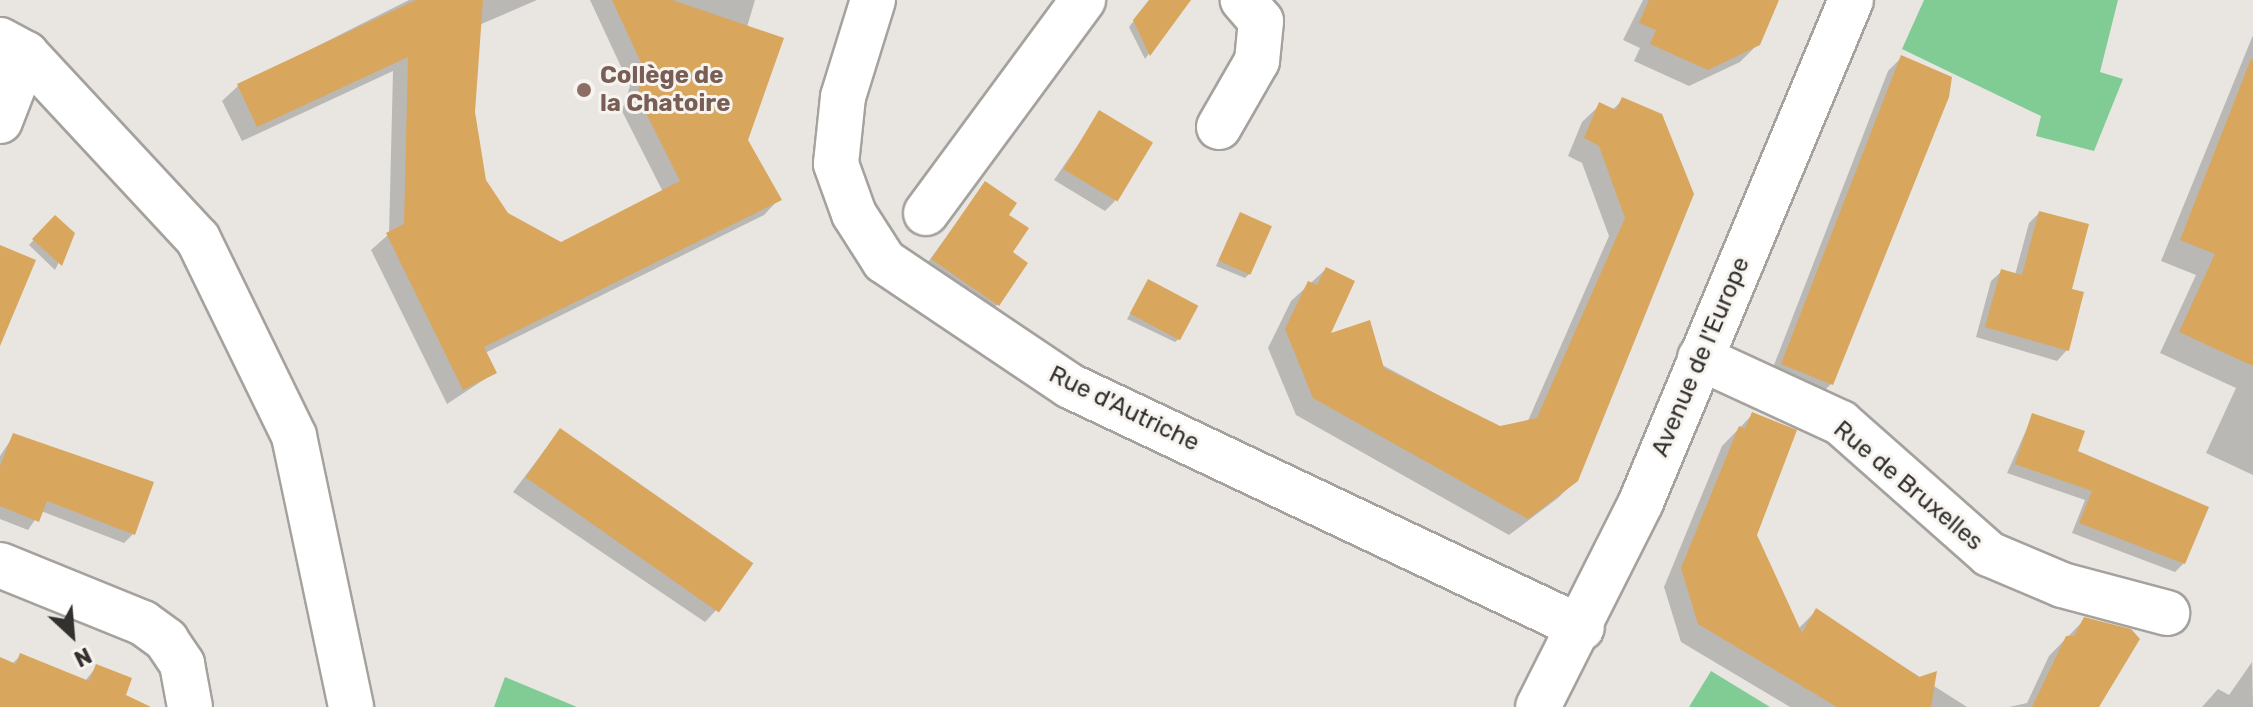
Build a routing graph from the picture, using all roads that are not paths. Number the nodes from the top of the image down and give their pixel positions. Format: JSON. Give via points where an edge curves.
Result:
{"nodes":[{"id":1,"x":873,"y":0,"type":"edge"},
{"id":2,"x":904,"y":0,"type":"edge"},
{"id":3,"x":1083,"y":0,"type":"edge"},
{"id":4,"x":1243,"y":0,"type":"edge"},
{"id":5,"x":1851,"y":0,"type":"edge"},
{"id":6,"x":13,"y":47,"type":"edge"},
{"id":7,"x":855,"y":51,"type":"junction"},
{"id":8,"x":0,"y":121,"type":"edge"},
{"id":9,"x":1219,"y":127,"type":"dead end"},
{"id":10,"x":926,"y":213,"type":"dead end"},
{"id":11,"x":1700,"y":358,"type":"junction"},
{"id":12,"x":0,"y":565,"type":"edge"},
{"id":13,"x":2167,"y":613,"type":"dead end"},
{"id":14,"x":1582,"y":628,"type":"junction"},
{"id":15,"x":190,"y":707,"type":"edge"},
{"id":16,"x":351,"y":707,"type":"edge"},
{"id":17,"x":1538,"y":707,"type":"edge"}],
"edges":[{"from":1,"to":7,"type":"street","name":"Rue d'Autriche"},
{"from":2,"to":7,"type":"street","via":[[885,35]]},
{"from":3,"to":10,"type":"street"},
{"from":4,"to":9,"type":"street","via":[[1261,21],[1257,61]]},
{"from":5,"to":11,"type":"street","name":"Avenue de l'Europe"},
{"from":6,"to":8,"type":"street"},
{"from":6,"to":16,"type":"street","via":[[205,253],[294,436]]},
{"from":7,"to":14,"type":"street","name":"Rue d'Autriche","via":[[836,164],[854,214],[884,261],[1070,386]]},
{"from":11,"to":13,"type":"street","name":"Rue de Bruxelles","via":[[1841,423],[1989,554],[2062,585]]},
{"from":11,"to":14,"type":"street","name":"Avenue de l'Europe"},
{"from":12,"to":15,"type":"street","via":[[143,623],[166,640],[182,664]]},
{"from":14,"to":17,"type":"street","name":"Avenue de l'Europe"}]}
